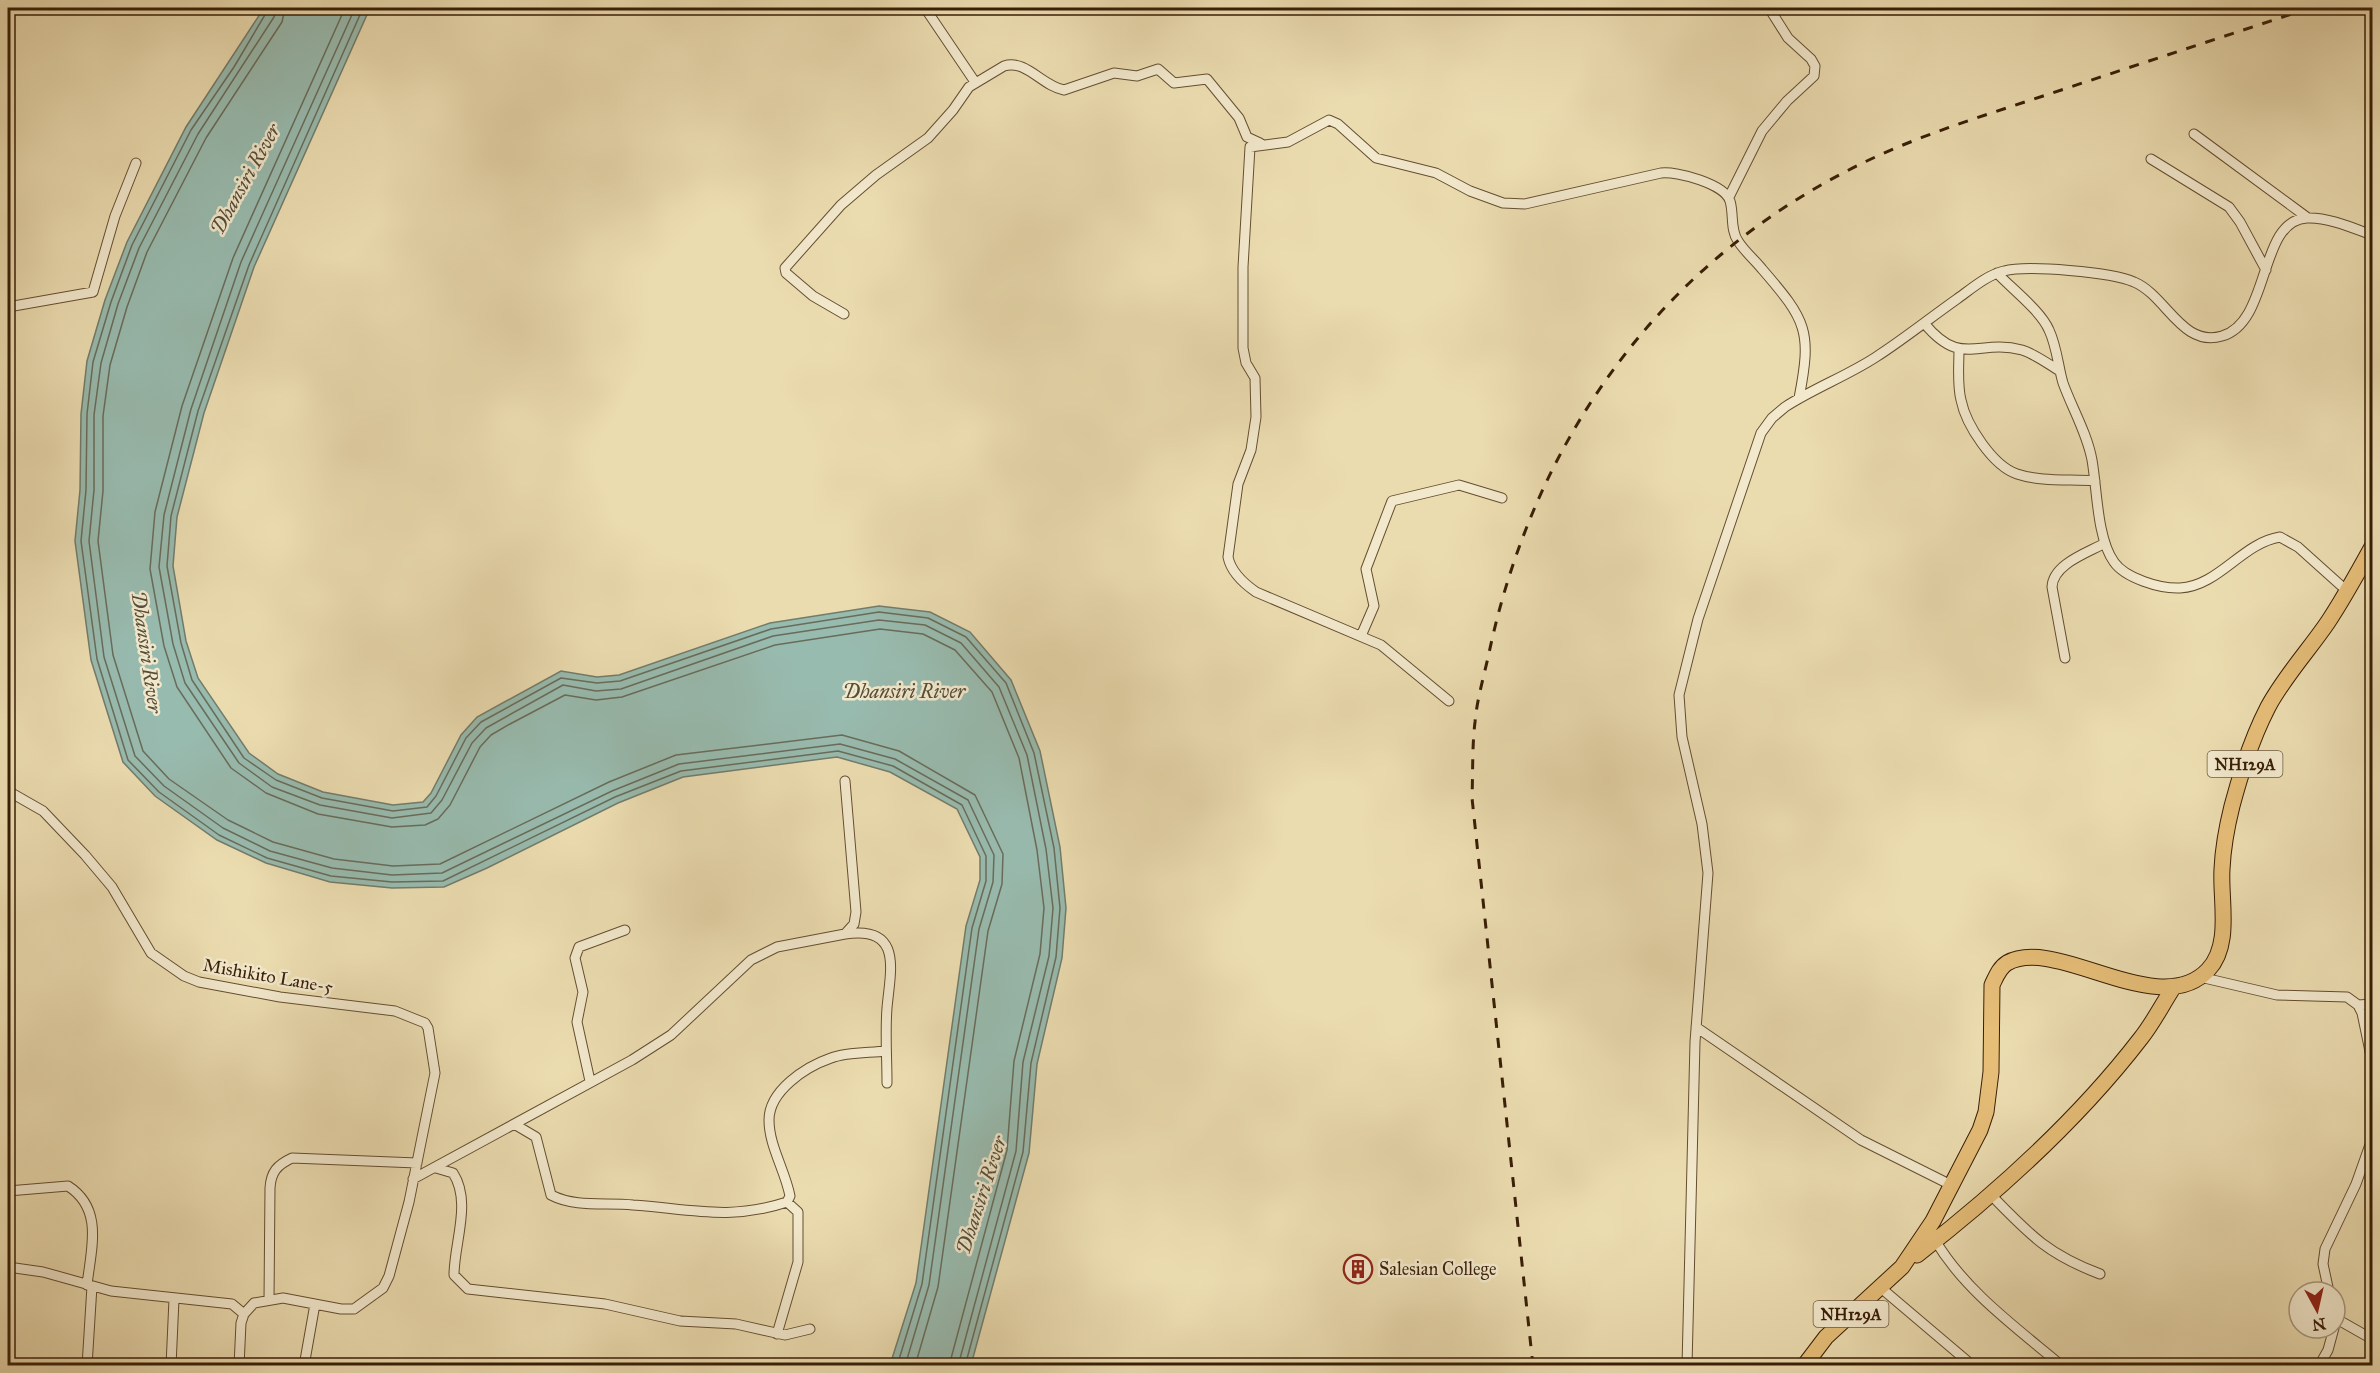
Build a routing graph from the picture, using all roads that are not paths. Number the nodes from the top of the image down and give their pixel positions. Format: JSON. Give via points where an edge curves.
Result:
{"nodes":[{"id":1,"x":925,"y":8,"type":"edge"},
{"id":2,"x":1769,"y":8,"type":"edge"},
{"id":3,"x":975,"y":82,"type":"junction"},
{"id":4,"x":2194,"y":134,"type":"dead end"},
{"id":5,"x":1265,"y":145,"type":"junction"},
{"id":6,"x":2151,"y":159,"type":"dead end"},
{"id":7,"x":136,"y":163,"type":"dead end"},
{"id":8,"x":1729,"y":197,"type":"junction"},
{"id":9,"x":2308,"y":218,"type":"junction"},
{"id":10,"x":2373,"y":235,"type":"edge"},
{"id":11,"x":2266,"y":270,"type":"junction"},
{"id":12,"x":1997,"y":273,"type":"junction"},
{"id":13,"x":8,"y":307,"type":"edge"},
{"id":14,"x":844,"y":314,"type":"dead end"},
{"id":15,"x":1924,"y":323,"type":"junction"},
{"id":16,"x":1959,"y":350,"type":"junction"},
{"id":17,"x":2060,"y":371,"type":"junction"},
{"id":18,"x":1799,"y":398,"type":"junction"},
{"id":19,"x":2095,"y":481,"type":"junction"},
{"id":20,"x":1502,"y":498,"type":"dead end"},
{"id":21,"x":2105,"y":543,"type":"junction"},
{"id":22,"x":2373,"y":547,"type":"edge"},
{"id":23,"x":2347,"y":591,"type":"junction"},
{"id":24,"x":1361,"y":636,"type":"junction"},
{"id":25,"x":2066,"y":658,"type":"dead end"},
{"id":26,"x":1449,"y":701,"type":"dead end"},
{"id":27,"x":845,"y":781,"type":"dead end"},
{"id":28,"x":8,"y":791,"type":"edge"},
{"id":29,"x":625,"y":930,"type":"dead end"},
{"id":30,"x":845,"y":934,"type":"junction"},
{"id":31,"x":2200,"y":977,"type":"junction"},
{"id":32,"x":2173,"y":988,"type":"junction"},
{"id":33,"x":2373,"y":1004,"type":"edge"},
{"id":34,"x":2358,"y":1005,"type":"junction"},
{"id":35,"x":1696,"y":1027,"type":"junction"},
{"id":36,"x":886,"y":1051,"type":"junction"},
{"id":37,"x":2373,"y":1061,"type":"edge"},
{"id":38,"x":590,"y":1081,"type":"junction"},
{"id":39,"x":887,"y":1083,"type":"dead end"},
{"id":40,"x":514,"y":1124,"type":"junction"},
{"id":41,"x":2373,"y":1139,"type":"edge"},
{"id":42,"x":417,"y":1163,"type":"junction"},
{"id":43,"x":436,"y":1168,"type":"junction"},
{"id":44,"x":413,"y":1179,"type":"junction"},
{"id":45,"x":1951,"y":1185,"type":"junction"},
{"id":46,"x":8,"y":1191,"type":"edge"},
{"id":47,"x":1990,"y":1194,"type":"junction"},
{"id":48,"x":787,"y":1202,"type":"junction"},
{"id":49,"x":1935,"y":1240,"type":"junction"},
{"id":50,"x":8,"y":1267,"type":"edge"},
{"id":51,"x":1902,"y":1267,"type":"junction"},
{"id":52,"x":2100,"y":1274,"type":"dead end"},
{"id":53,"x":2326,"y":1280,"type":"edge"},
{"id":54,"x":89,"y":1285,"type":"junction"},
{"id":55,"x":1881,"y":1288,"type":"junction"},
{"id":56,"x":174,"y":1299,"type":"junction"},
{"id":57,"x":269,"y":1300,"type":"junction"},
{"id":58,"x":315,"y":1304,"type":"junction"},
{"id":59,"x":244,"y":1314,"type":"junction"},
{"id":60,"x":2347,"y":1325,"type":"edge"},
{"id":61,"x":810,"y":1329,"type":"dead end"},
{"id":62,"x":777,"y":1334,"type":"junction"},
{"id":63,"x":2373,"y":1339,"type":"edge"},
{"id":64,"x":2332,"y":1340,"type":"edge"},
{"id":65,"x":87,"y":1365,"type":"edge"},
{"id":66,"x":171,"y":1365,"type":"edge"},
{"id":67,"x":239,"y":1365,"type":"edge"},
{"id":68,"x":304,"y":1365,"type":"edge"},
{"id":69,"x":1687,"y":1365,"type":"edge"},
{"id":70,"x":1804,"y":1365,"type":"edge"},
{"id":71,"x":1973,"y":1365,"type":"edge"},
{"id":72,"x":2062,"y":1365,"type":"edge"},
{"id":73,"x":2319,"y":1365,"type":"edge"}],
"edges":[{"from":1,"to":3,"type":"street"},
{"from":2,"to":8,"type":"street","via":[[1788,38],[1811,59],[1814,76],[1762,131]]},
{"from":3,"to":5,"type":"street","via":[[1010,64],[1064,90],[1114,73],[1137,76],[1158,69],[1174,83],[1207,79],[1239,118],[1247,137]]},
{"from":3,"to":14,"type":"street","via":[[928,138],[841,205],[785,268],[813,296]]},
{"from":4,"to":9,"type":"street"},
{"from":5,"to":8,"type":"street","via":[[1288,142],[1329,120],[1376,158],[1436,173],[1503,203],[1525,204],[1669,172],[1719,189]]},
{"from":5,"to":24,"type":"street","via":[[1250,147],[1248,151],[1243,353],[1255,378],[1256,417],[1251,450],[1238,484],[1229,562],[1256,592]]},
{"from":6,"to":11,"type":"street","via":[[2229,207]]},
{"from":7,"to":13,"type":"street","via":[[115,216],[93,292]]},
{"from":8,"to":18,"type":"street","via":[[1737,241],[1789,300],[1798,316],[1807,346]]},
{"from":9,"to":10,"type":"street"},
{"from":9,"to":11,"type":"street","via":[[2285,227]]},
{"from":11,"to":12,"type":"street","via":[[2240,326],[2210,338],[2194,334],[2145,288],[2120,277],[2023,270]]},
{"from":12,"to":15,"type":"street"},
{"from":12,"to":17,"type":"street","via":[[2045,323]]},
{"from":15,"to":16,"type":"street","via":[[1937,339]]},
{"from":15,"to":18,"type":"street","via":[[1877,357]]},
{"from":16,"to":17,"type":"street","via":[[2023,350]]},
{"from":16,"to":19,"type":"street","via":[[1963,408],[1997,464],[2034,478]]},
{"from":17,"to":19,"type":"street","via":[[2090,453]]},
{"from":18,"to":35,"type":"street","via":[[1772,418],[1756,445],[1680,683],[1678,712],[1702,824],[1708,873]]},
{"from":19,"to":21,"type":"street"},
{"from":20,"to":24,"type":"street","via":[[1458,485],[1392,501],[1366,569],[1374,606]]},
{"from":21,"to":23,"type":"street","via":[[2114,563],[2123,571],[2145,582],[2178,588],[2202,582],[2258,544],[2280,537],[2298,547]]},
{"from":21,"to":25,"type":"street","via":[[2060,568],[2052,578]]},
{"from":22,"to":23,"type":"highway","number":"NH129A"},
{"from":23,"to":31,"type":"highway","number":"NH129A","via":[[2269,706],[2249,751],[2223,852],[2221,943],[2216,959]]},
{"from":24,"to":26,"type":"street","via":[[1395,654]]},
{"from":27,"to":30,"type":"street","via":[[856,912],[854,924]]},
{"from":28,"to":42,"type":"street","name":"Mishikito Lane-5","via":[[43,811],[85,855],[116,893],[151,953],[184,976],[280,997],[395,1011],[425,1023],[435,1068]]},
{"from":29,"to":38,"type":"street","via":[[579,947],[575,958],[584,992],[577,1022]]},
{"from":30,"to":36,"type":"street","via":[[871,934],[890,954],[893,971]]},
{"from":30,"to":38,"type":"street","via":[[777,947],[751,960],[671,1035]]},
{"from":31,"to":32,"type":"highway","number":"NH129A"},
{"from":31,"to":34,"type":"street","via":[[2277,995],[2347,997]]},
{"from":32,"to":45,"type":"highway","number":"NH129A","via":[[2148,986],[2047,960],[2022,959],[2003,967],[1992,985],[1991,1072],[1986,1112]]},
{"from":32,"to":47,"type":"highway","number":"NH129A","via":[[2141,1038],[2067,1122]]},
{"from":33,"to":34,"type":"street"},
{"from":34,"to":37,"type":"street"},
{"from":35,"to":45,"type":"street","via":[[1861,1140]]},
{"from":35,"to":69,"type":"street"},
{"from":36,"to":39,"type":"street"},
{"from":36,"to":48,"type":"street","via":[[830,1058],[782,1087],[774,1097],[769,1120],[788,1186]]},
{"from":38,"to":40,"type":"street"},
{"from":40,"to":43,"type":"street"},
{"from":40,"to":48,"type":"street","via":[[536,1137],[551,1195],[563,1202],[732,1214]]},
{"from":41,"to":53,"type":"street","via":[[2325,1248]]},
{"from":42,"to":44,"type":"street"},
{"from":42,"to":57,"type":"street","via":[[292,1158],[276,1168],[270,1188]]},
{"from":43,"to":44,"type":"street"},
{"from":43,"to":62,"type":"street","via":[[453,1173],[460,1186],[462,1200],[453,1275],[468,1289],[604,1304],[680,1321],[736,1324]]},
{"from":44,"to":58,"type":"street","via":[[395,1260],[383,1288],[354,1309]]},
{"from":45,"to":51,"type":"highway","number":"NH129A","via":[[1923,1239]]},
{"from":46,"to":54,"type":"street","via":[[68,1186],[85,1202],[94,1221]]},
{"from":47,"to":49,"type":"highway","number":"NH129A"},
{"from":47,"to":52,"type":"street","via":[[2046,1248]]},
{"from":48,"to":62,"type":"street","via":[[798,1212],[798,1262]]},
{"from":49,"to":51,"type":"highway","number":"NH129A"},
{"from":49,"to":72,"type":"street","via":[[1957,1272]]},
{"from":50,"to":54,"type":"street"},
{"from":51,"to":55,"type":"highway","number":"NH129A"},
{"from":54,"to":56,"type":"street"},
{"from":54,"to":65,"type":"street"},
{"from":55,"to":70,"type":"highway","number":"NH129A","via":[[1826,1337]]},
{"from":55,"to":71,"type":"street"},
{"from":56,"to":59,"type":"street","via":[[231,1304]]},
{"from":56,"to":66,"type":"street"},
{"from":57,"to":58,"type":"street","via":[[283,1298]]},
{"from":57,"to":59,"type":"street","via":[[254,1303]]},
{"from":58,"to":68,"type":"street"},
{"from":59,"to":67,"type":"street"},
{"from":60,"to":63,"type":"street"},
{"from":61,"to":62,"type":"street"},
{"from":64,"to":73,"type":"street"}]}
